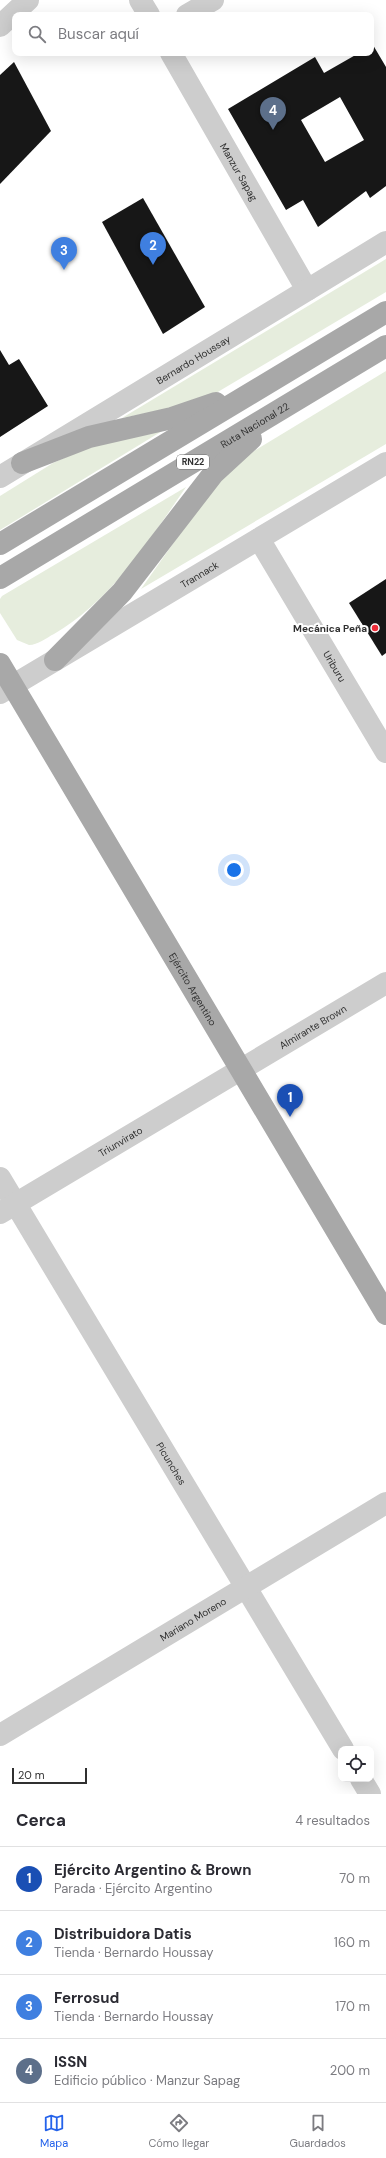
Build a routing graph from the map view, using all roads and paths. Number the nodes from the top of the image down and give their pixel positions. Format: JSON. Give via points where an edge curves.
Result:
{"nodes":[{"id":1,"x":28,"y":0,"type":"edge"},
{"id":2,"x":140,"y":0,"type":"edge"},
{"id":3,"x":214,"y":0,"type":"edge"},
{"id":4,"x":15,"y":12,"type":"edge"},
{"id":5,"x":147,"y":12,"type":"edge"},
{"id":6,"x":192,"y":12,"type":"edge"},
{"id":7,"x":12,"y":15,"type":"edge"},
{"id":8,"x":0,"y":26,"type":"edge"},
{"id":9,"x":173,"y":56,"type":"edge"},
{"id":10,"x":386,"y":242,"type":"edge"},
{"id":11,"x":307,"y":290,"type":"junction"},
{"id":12,"x":386,"y":312,"type":"edge"},
{"id":13,"x":386,"y":346,"type":"edge"},
{"id":14,"x":261,"y":388,"type":"junction"},
{"id":15,"x":292,"y":403,"type":"junction"},
{"id":16,"x":22,"y":463,"type":"junction"},
{"id":17,"x":386,"y":463,"type":"edge"},
{"id":18,"x":0,"y":477,"type":"edge"},
{"id":19,"x":259,"y":538,"type":"junction"},
{"id":20,"x":0,"y":544,"type":"edge"},
{"id":21,"x":0,"y":578,"type":"edge"},
{"id":22,"x":55,"y":660,"type":"junction"},
{"id":23,"x":0,"y":664,"type":"edge"},
{"id":24,"x":6,"y":690,"type":"edge"},
{"id":25,"x":386,"y":752,"type":"edge"},
{"id":26,"x":386,"y":984,"type":"edge"},
{"id":27,"x":241,"y":1070,"type":"junction"},
{"id":28,"x":0,"y":1178,"type":"edge"},
{"id":29,"x":8,"y":1208,"type":"edge"},
{"id":30,"x":386,"y":1314,"type":"edge"},
{"id":31,"x":386,"y":1503,"type":"edge"},
{"id":32,"x":246,"y":1588,"type":"junction"},
{"id":33,"x":0,"y":1735,"type":"edge"},
{"id":34,"x":341,"y":1746,"type":"edge"},
{"id":35,"x":363,"y":1782,"type":"edge"},
{"id":36,"x":370,"y":1794,"type":"edge"}],
"edges":[{"from":1,"to":4,"type":"street"},
{"from":2,"to":5,"type":"street"},
{"from":3,"to":6,"type":"street"},
{"from":7,"to":8,"type":"street"},
{"from":9,"to":11,"type":"street","name":"Manzur Sapag"},
{"from":10,"to":11,"type":"street","name":"Bernardo Houssay"},
{"from":11,"to":16,"type":"street","name":"Bernardo Houssay"},
{"from":12,"to":14,"type":"main road","number":"RN22"},
{"from":13,"to":15,"type":"main road","name":"Ruta Nacional 22","number":"RN22"},
{"from":14,"to":16,"type":"main road","via":[[172,418],[89,437]]},
{"from":14,"to":20,"type":"main road","number":"RN22"},
{"from":15,"to":21,"type":"main road","name":"Ruta Nacional 22","number":"RN22"},
{"from":15,"to":22,"type":"main road","via":[[213,474],[122,592]]},
{"from":16,"to":18,"type":"street","name":"Bernardo Houssay"},
{"from":17,"to":19,"type":"street","name":"Trannack"},
{"from":19,"to":22,"type":"street","name":"Trannack"},
{"from":19,"to":25,"type":"street","name":"Uriburu"},
{"from":22,"to":24,"type":"street","name":"Trannack"},
{"from":23,"to":24,"type":"main road","name":"Ejército Argentino"},
{"from":24,"to":27,"type":"main road","name":"Ejército Argentino"},
{"from":26,"to":27,"type":"street","name":"Almirante Brown"},
{"from":27,"to":29,"type":"street","name":"Triunvirato"},
{"from":27,"to":30,"type":"main road","name":"Ejército Argentino"},
{"from":28,"to":29,"type":"street","name":"Picunches"},
{"from":29,"to":32,"type":"street","name":"Picunches"},
{"from":31,"to":32,"type":"street","name":"Mariano Moreno"},
{"from":32,"to":33,"type":"street","name":"Mariano Moreno"},
{"from":32,"to":34,"type":"street","name":"Picunches"},
{"from":35,"to":36,"type":"street"}]}
